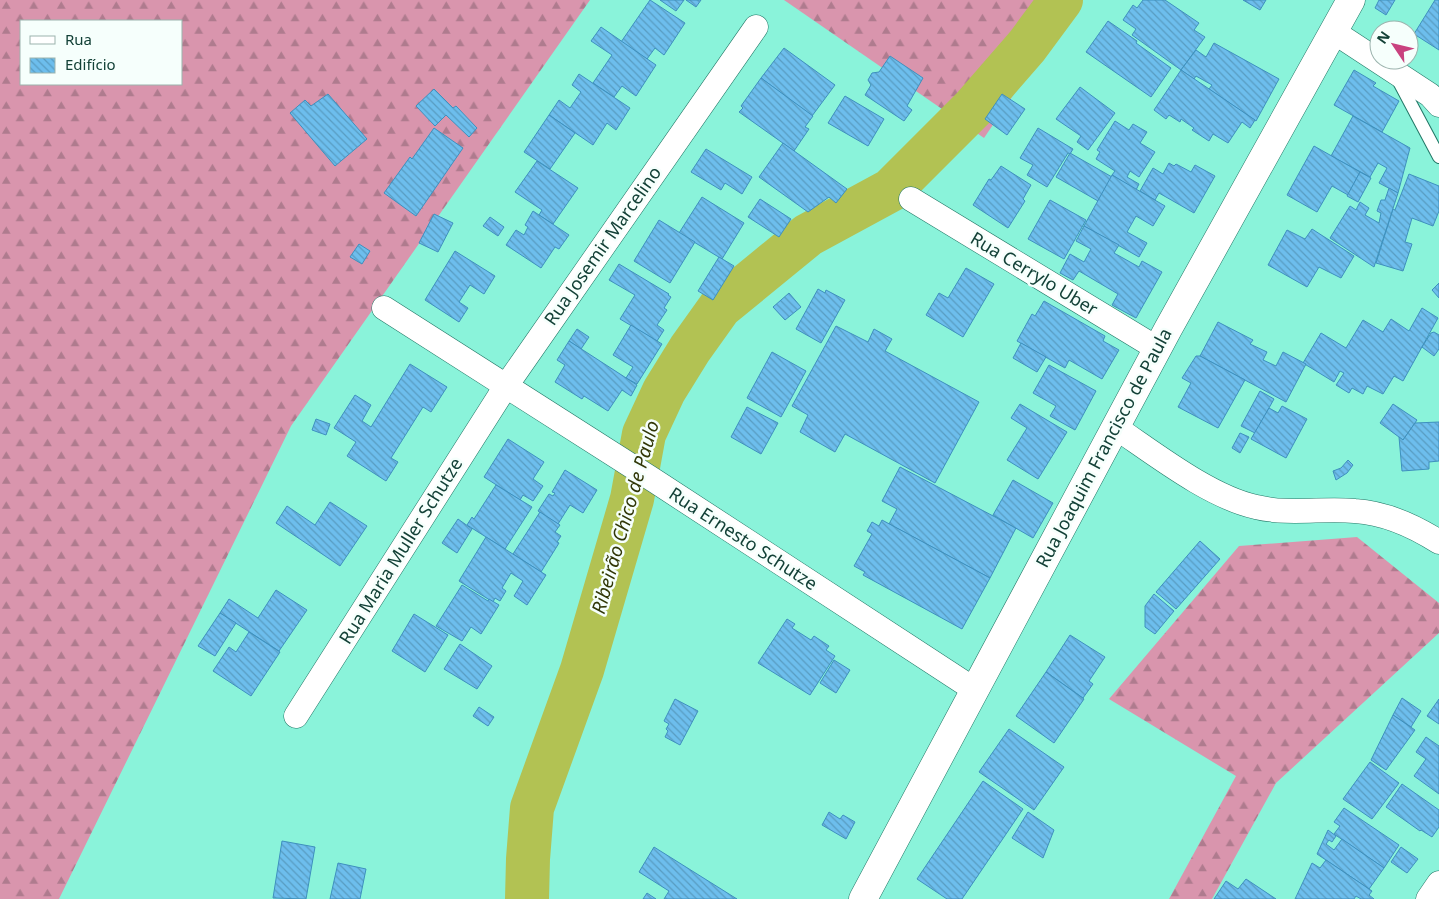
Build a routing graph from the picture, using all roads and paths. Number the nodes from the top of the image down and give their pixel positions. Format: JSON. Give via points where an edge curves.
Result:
{"nodes":[{"id":1,"x":1351,"y":0,"type":"edge"},
{"id":2,"x":756,"y":27,"type":"dead end"},
{"id":3,"x":1334,"y":32,"type":"junction"},
{"id":4,"x":1395,"y":73,"type":"junction"},
{"id":5,"x":1439,"y":105,"type":"edge"},
{"id":6,"x":1439,"y":157,"type":"edge"},
{"id":7,"x":911,"y":199,"type":"dead end"},
{"id":8,"x":384,"y":308,"type":"dead end"},
{"id":9,"x":1158,"y":349,"type":"junction"},
{"id":10,"x":506,"y":386,"type":"junction"},
{"id":11,"x":1115,"y":427,"type":"junction"},
{"id":12,"x":1439,"y":542,"type":"edge"},
{"id":13,"x":975,"y":690,"type":"junction"},
{"id":14,"x":296,"y":716,"type":"dead end"},
{"id":15,"x":1439,"y":883,"type":"edge"},
{"id":16,"x":863,"y":899,"type":"edge"},
{"id":17,"x":1428,"y":899,"type":"edge"}],
"edges":[{"from":1,"to":3,"type":"main road","name":"Rua Joaquim Francisco de Paula"},
{"from":2,"to":10,"type":"street","name":"Rua Josemir Marcelino"},
{"from":3,"to":4,"type":"street"},
{"from":3,"to":9,"type":"main road","name":"Rua Joaquim Francisco de Paula"},
{"from":4,"to":5,"type":"street","via":[[1430,95]]},
{"from":4,"to":6,"type":"lane"},
{"from":7,"to":9,"type":"street","name":"Rua Cerrylo Uber"},
{"from":8,"to":10,"type":"street","name":"Rua Ernesto Schutze"},
{"from":9,"to":11,"type":"main road","name":"Rua Joaquim Francisco de Paula"},
{"from":10,"to":13,"type":"street","name":"Rua Ernesto Schutze"},
{"from":10,"to":14,"type":"street","name":"Rua Maria Muller Schutze"},
{"from":11,"to":12,"type":"street","via":[[1192,477],[1227,497],[1255,507],[1276,511],[1355,510],[1389,517],[1418,528]]},
{"from":11,"to":13,"type":"main road","name":"Rua Joaquim Francisco de Paula"},
{"from":13,"to":16,"type":"main road","name":"Rua Joaquim Francisco de Paula"},
{"from":15,"to":17,"type":"street"}]}
